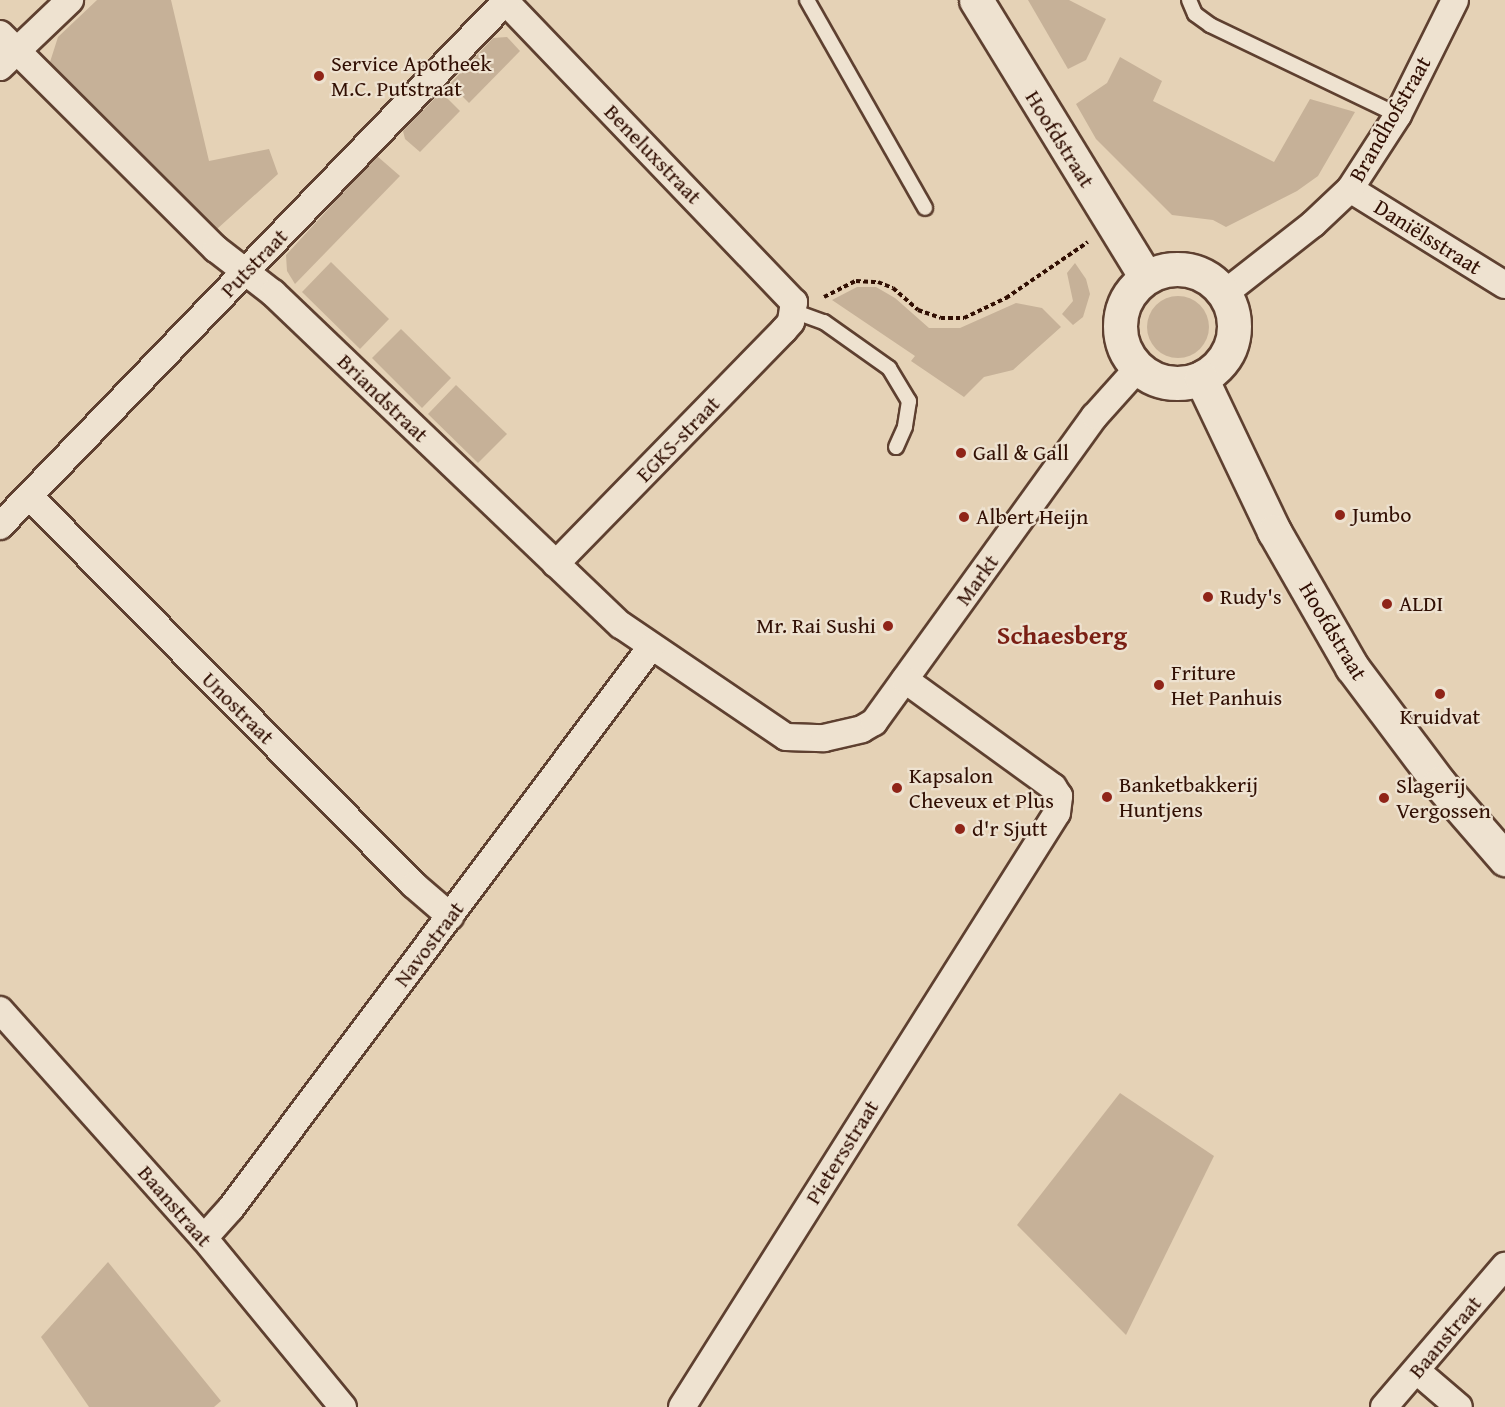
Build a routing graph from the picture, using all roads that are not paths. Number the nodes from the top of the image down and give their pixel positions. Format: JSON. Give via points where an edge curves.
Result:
{"nodes":[{"id":1,"x":70,"y":0,"type":"edge"},
{"id":2,"x":505,"y":0,"type":"edge"},
{"id":3,"x":807,"y":0,"type":"edge"},
{"id":4,"x":976,"y":0,"type":"edge"},
{"id":5,"x":1189,"y":0,"type":"edge"},
{"id":6,"x":1455,"y":0,"type":"edge"},
{"id":7,"x":6,"y":51,"type":"edge"},
{"id":8,"x":1398,"y":115,"type":"junction"},
{"id":9,"x":1350,"y":189,"type":"junction"},
{"id":10,"x":926,"y":208,"type":"dead end"},
{"id":11,"x":245,"y":272,"type":"junction"},
{"id":12,"x":1146,"y":277,"type":"junction"},
{"id":13,"x":1505,"y":285,"type":"edge"},
{"id":14,"x":1225,"y":293,"type":"junction"},
{"id":15,"x":794,"y":311,"type":"junction"},
{"id":16,"x":1138,"y":368,"type":"junction"},
{"id":17,"x":1201,"y":378,"type":"junction"},
{"id":18,"x":897,"y":447,"type":"dead end"},
{"id":19,"x":28,"y":496,"type":"junction"},
{"id":20,"x":0,"y":526,"type":"edge"},
{"id":21,"x":556,"y":564,"type":"junction"},
{"id":22,"x":651,"y":646,"type":"junction"},
{"id":23,"x":905,"y":680,"type":"junction"},
{"id":24,"x":786,"y":737,"type":"joint"},
{"id":25,"x":1505,"y":860,"type":"edge"},
{"id":26,"x":450,"y":916,"type":"junction"},
{"id":27,"x":0,"y":1010,"type":"edge"},
{"id":28,"x":204,"y":1238,"type":"junction"},
{"id":29,"x":1505,"y":1266,"type":"edge"},
{"id":30,"x":1417,"y":1371,"type":"junction"},
{"id":31,"x":343,"y":1407,"type":"edge"},
{"id":32,"x":682,"y":1407,"type":"edge"},
{"id":33,"x":1384,"y":1407,"type":"edge"},
{"id":34,"x":1459,"y":1407,"type":"edge"}],
"edges":[{"from":1,"to":7,"type":"street"},
{"from":2,"to":11,"type":"street","name":"Putstraat"},
{"from":2,"to":15,"type":"street","name":"Beneluxstraat","via":[[787,292],[794,302]]},
{"from":3,"to":10,"type":"lane"},
{"from":4,"to":12,"type":"street","name":"Hoofdstraat"},
{"from":5,"to":8,"type":"lane","via":[[1195,14],[1210,25]]},
{"from":6,"to":8,"type":"street","name":"Brandhofstraat"},
{"from":7,"to":11,"type":"street","name":"Briandstraat"},
{"from":8,"to":9,"type":"street","name":"Brandhofstraat"},
{"from":9,"to":13,"type":"street","name":"Daniëlsstraat"},
{"from":9,"to":14,"type":"street","name":"Brandhofstraat","via":[[1313,224]]},
{"from":11,"to":19,"type":"street","name":"Putstraat"},
{"from":11,"to":21,"type":"street","name":"Briandstraat","via":[[273,292]]},
{"from":12,"to":14,"type":"street","via":[[1180,268],[1213,280]]},
{"from":12,"to":16,"type":"street","via":[[1131,291],[1122,310],[1120,331],[1125,351]]},
{"from":14,"to":17,"type":"street","via":[[1233,311],[1235,331],[1218,367]]},
{"from":15,"to":18,"type":"lane","via":[[824,322],[889,368],[909,401]]},
{"from":15,"to":21,"type":"street","name":"EGKS-straat","via":[[784,330]]},
{"from":16,"to":17,"type":"street","via":[[1161,381],[1189,382]]},
{"from":16,"to":23,"type":"street","name":"Markt","via":[[1095,416]]},
{"from":17,"to":25,"type":"street","name":"Hoofdstraat","via":[[1274,531],[1352,667],[1439,783]]},
{"from":19,"to":20,"type":"street","name":"Putstraat"},
{"from":19,"to":26,"type":"street","name":"Unostraat","via":[[414,885]]},
{"from":21,"to":22,"type":"street","name":"Briandstraat"},
{"from":22,"to":24,"type":"street","name":"Briandstraat"},
{"from":22,"to":26,"type":"street","name":"Navostraat"},
{"from":23,"to":24,"type":"street","name":"Markt","via":[[874,722],[862,729],[824,738]]},
{"from":23,"to":32,"type":"street","name":"Pietersstraat","via":[[1053,787],[1059,796],[1057,813]]},
{"from":26,"to":28,"type":"street","name":"Navostraat","via":[[231,1208]]},
{"from":27,"to":28,"type":"street","name":"Baanstraat"},
{"from":28,"to":31,"type":"street","name":"Baanstraat"},
{"from":29,"to":30,"type":"street","name":"Baanstraat"},
{"from":30,"to":33,"type":"street","name":"Baanstraat"},
{"from":30,"to":34,"type":"street"}]}
